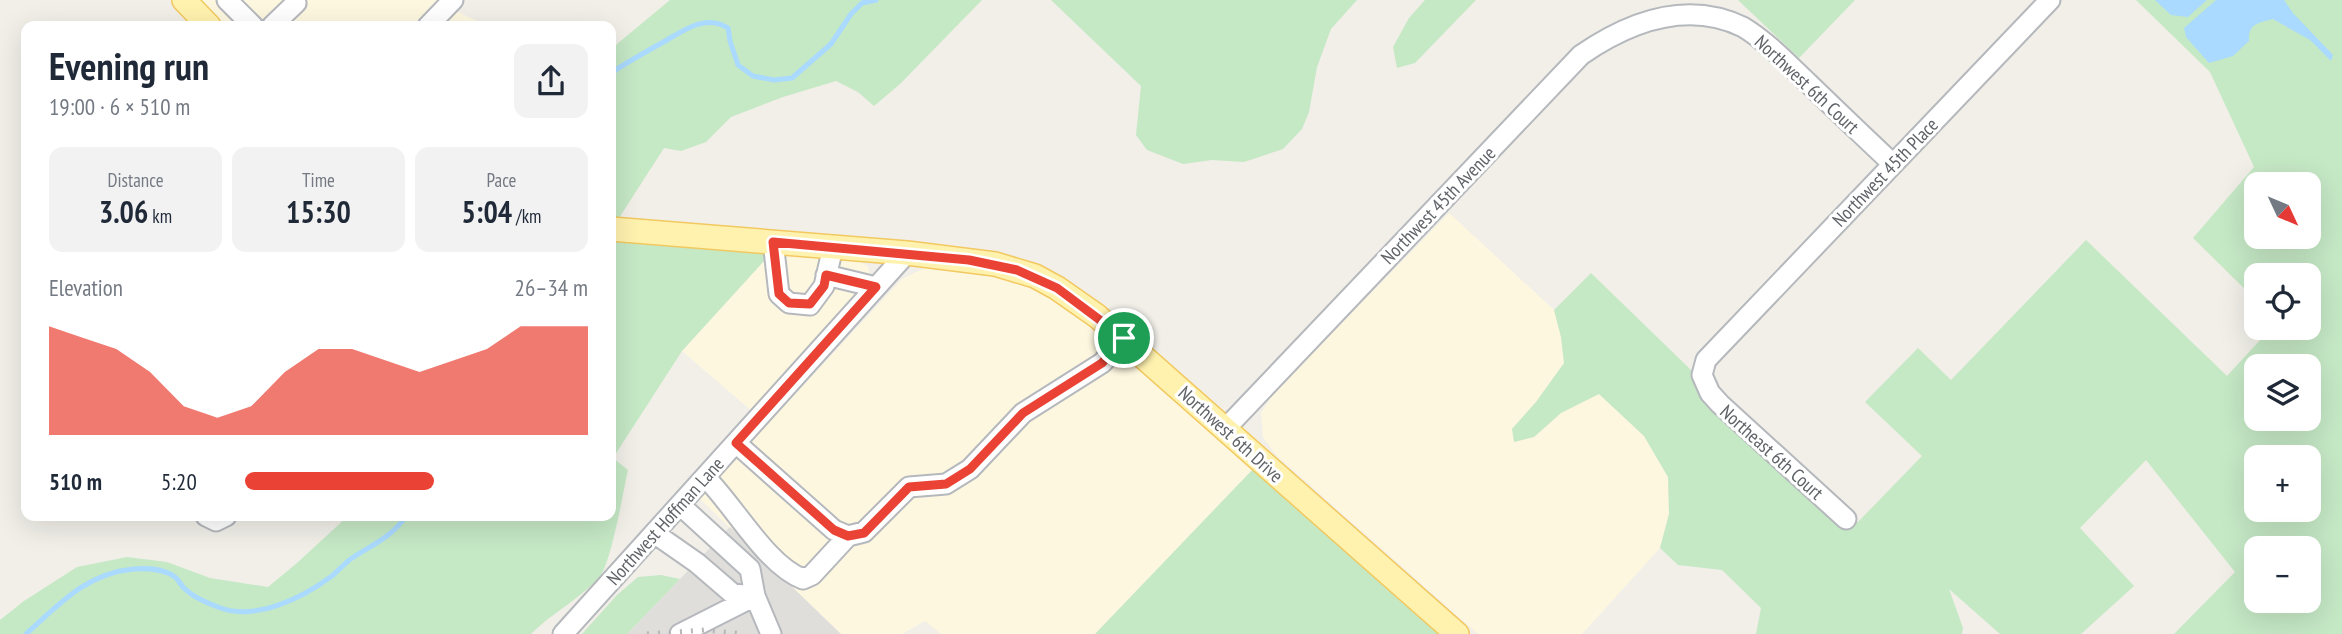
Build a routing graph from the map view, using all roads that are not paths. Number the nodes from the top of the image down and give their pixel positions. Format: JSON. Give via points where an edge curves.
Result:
{"nodes":[{"id":1,"x":184,"y":0,"type":"edge"},
{"id":2,"x":217,"y":0,"type":"edge"},
{"id":3,"x":227,"y":0,"type":"edge"},
{"id":4,"x":295,"y":0,"type":"edge"},
{"id":5,"x":453,"y":0,"type":"edge"},
{"id":6,"x":2050,"y":0,"type":"edge"},
{"id":7,"x":1671,"y":12,"type":"joint"},
{"id":8,"x":204,"y":21,"type":"edge"},
{"id":9,"x":206,"y":21,"type":"edge"},
{"id":10,"x":248,"y":21,"type":"edge"},
{"id":11,"x":277,"y":21,"type":"edge"},
{"id":12,"x":433,"y":21,"type":"edge"},
{"id":13,"x":1893,"y":164,"type":"junction"},
{"id":14,"x":616,"y":229,"type":"edge"},
{"id":15,"x":773,"y":242,"type":"junction"},
{"id":16,"x":833,"y":247,"type":"junction"},
{"id":17,"x":907,"y":253,"type":"junction"},
{"id":18,"x":826,"y":275,"type":"junction"},
{"id":19,"x":876,"y":287,"type":"junction"},
{"id":20,"x":1124,"y":338,"type":"junction"},
{"id":21,"x":1720,"y":344,"type":"joint"},
{"id":22,"x":1226,"y":428,"type":"junction"},
{"id":23,"x":736,"y":443,"type":"junction"},
{"id":24,"x":705,"y":477,"type":"junction"},
{"id":25,"x":680,"y":505,"type":"junction"},
{"id":26,"x":1846,"y":519,"type":"dead end"},
{"id":27,"x":654,"y":533,"type":"junction"},
{"id":28,"x":848,"y":536,"type":"junction"},
{"id":29,"x":755,"y":596,"type":"junction"},
{"id":30,"x":563,"y":634,"type":"edge"},
{"id":31,"x":680,"y":634,"type":"edge"},
{"id":32,"x":771,"y":634,"type":"edge"},
{"id":33,"x":1457,"y":634,"type":"edge"}],
"edges":[{"from":1,"to":8,"type":"main road"},
{"from":2,"to":9,"type":"street"},
{"from":3,"to":10,"type":"street"},
{"from":4,"to":11,"type":"street"},
{"from":5,"to":12,"type":"street"},
{"from":6,"to":13,"type":"street","name":"Northwest 45th Place"},
{"from":7,"to":13,"type":"street","name":"Northwest 6th Court","via":[[1696,12],[1742,26],[1768,45]]},
{"from":7,"to":22,"type":"street","name":"Northwest 45th Avenue","via":[[1612,33],[1581,55]]},
{"from":13,"to":21,"type":"street","name":"Northwest 45th Place"},
{"from":14,"to":15,"type":"main road","name":"Northwest 6th Drive"},
{"from":15,"to":16,"type":"main road","name":"Northwest 6th Drive"},
{"from":15,"to":18,"type":"street","via":[[779,294],[789,303],[810,304],[824,286]]},
{"from":16,"to":17,"type":"main road","name":"Northwest 6th Drive"},
{"from":16,"to":18,"type":"street"},
{"from":17,"to":19,"type":"street","name":"Northwest Hoffman Lane"},
{"from":17,"to":20,"type":"main road","name":"Northwest 6th Drive","via":[[995,264],[1035,276]]},
{"from":18,"to":19,"type":"street"},
{"from":19,"to":23,"type":"street","name":"Northwest Hoffman Lane"},
{"from":20,"to":22,"type":"main road","name":"Northwest 6th Drive"},
{"from":20,"to":28,"type":"street","via":[[1102,363],[1023,413],[970,469],[946,484],[909,487],[864,533]]},
{"from":21,"to":26,"type":"street","name":"Northeast 6th Court","via":[[1706,360],[1702,375],[1710,393]]},
{"from":22,"to":33,"type":"main road","name":"Northwest 6th Drive"},
{"from":23,"to":24,"type":"street","name":"Northwest Hoffman Lane"},
{"from":23,"to":28,"type":"street","via":[[834,530]]},
{"from":24,"to":25,"type":"street","name":"Northwest Hoffman Lane"},
{"from":24,"to":28,"type":"street","via":[[793,575],[803,579],[812,575]]},
{"from":25,"to":27,"type":"street","name":"Northwest Hoffman Lane"},
{"from":25,"to":29,"type":"street","via":[[750,569]]},
{"from":27,"to":29,"type":"street","via":[[733,594]]},
{"from":27,"to":30,"type":"street","name":"Northwest Hoffman Lane"},
{"from":29,"to":31,"type":"street"},
{"from":29,"to":32,"type":"street"}]}
